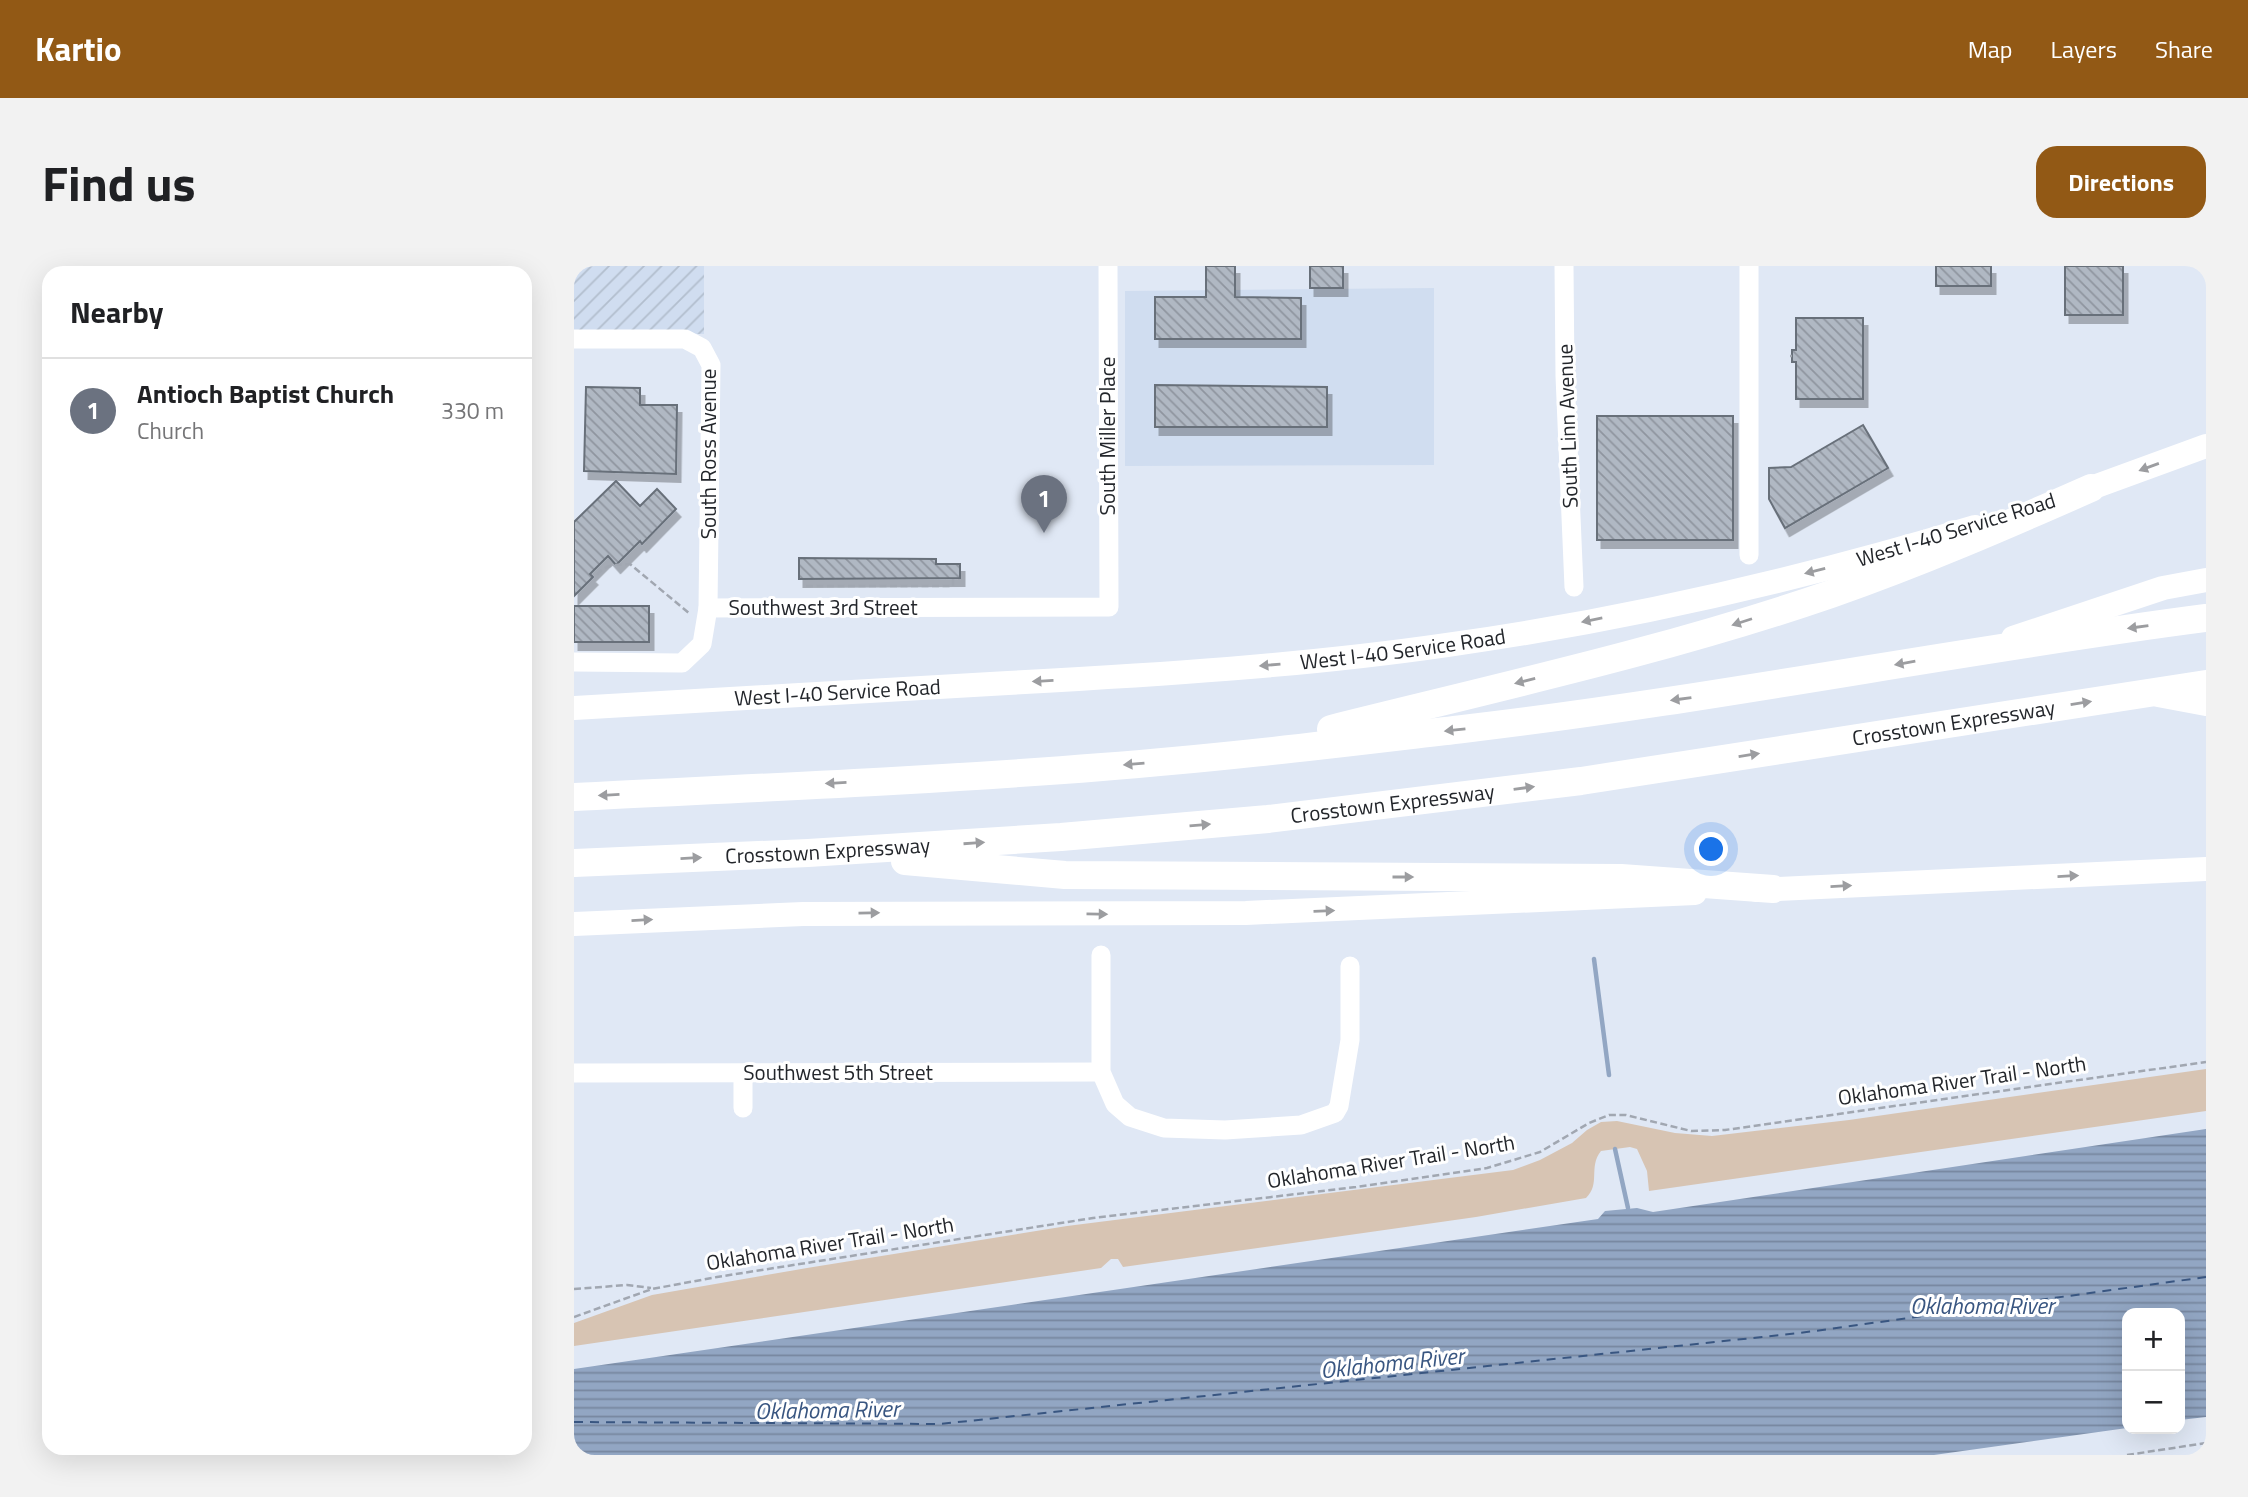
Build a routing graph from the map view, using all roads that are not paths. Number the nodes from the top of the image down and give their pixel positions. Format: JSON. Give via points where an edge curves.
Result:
{"nodes":[{"id":1,"x":1108,"y":266,"type":"edge"},
{"id":2,"x":1564,"y":266,"type":"edge"},
{"id":3,"x":1749,"y":266,"type":"edge"},
{"id":4,"x":574,"y":339,"type":"edge"},
{"id":5,"x":2206,"y":446,"type":"edge"},
{"id":6,"x":2091,"y":488,"type":"junction"},
{"id":7,"x":1749,"y":555,"type":"dead end"},
{"id":8,"x":2206,"y":580,"type":"edge"},
{"id":9,"x":1574,"y":587,"type":"dead end"},
{"id":10,"x":1109,"y":607,"type":"joint"},
{"id":11,"x":708,"y":616,"type":"junction"},
{"id":12,"x":2206,"y":618,"type":"edge"},
{"id":13,"x":1973,"y":651,"type":"junction"},
{"id":14,"x":574,"y":662,"type":"edge"},
{"id":15,"x":2206,"y":684,"type":"edge"},
{"id":16,"x":2147,"y":692,"type":"junction"},
{"id":17,"x":2206,"y":704,"type":"edge"},
{"id":18,"x":574,"y":708,"type":"edge"},
{"id":19,"x":1227,"y":756,"type":"junction"},
{"id":20,"x":574,"y":797,"type":"edge"},
{"id":21,"x":808,"y":853,"type":"junction"},
{"id":22,"x":574,"y":863,"type":"edge"},
{"id":23,"x":2206,"y":869,"type":"edge"},
{"id":24,"x":1773,"y":889,"type":"junction"},
{"id":25,"x":574,"y":924,"type":"edge"},
{"id":26,"x":1101,"y":955,"type":"dead end"},
{"id":27,"x":1350,"y":966,"type":"dead end"},
{"id":28,"x":1101,"y":1072,"type":"junction"},
{"id":29,"x":574,"y":1073,"type":"edge"},
{"id":30,"x":743,"y":1074,"type":"junction"},
{"id":31,"x":743,"y":1108,"type":"dead end"}],
"edges":[{"from":1,"to":10,"type":"street","name":"South Miller Place"},
{"from":2,"to":9,"type":"street","name":"South Linn Avenue"},
{"from":3,"to":7,"type":"street"},
{"from":4,"to":11,"type":"street","name":"South Ross Avenue","via":[[685,339],[702,348],[711,365]]},
{"from":5,"to":6,"type":"main road","name":"West I-40 Service Road","one_way":true},
{"from":6,"to":18,"type":"main road","name":"West I-40 Service Road","one_way":true,"via":[[1992,522],[1817,571],[1629,613],[1449,645],[1223,669]]},
{"from":6,"to":19,"type":"highway","one_way":true,"via":[[1923,561],[1730,626]]},
{"from":8,"to":13,"type":"main road","via":[[2163,587]]},
{"from":10,"to":11,"type":"street","name":"Southwest 3rd Street"},
{"from":11,"to":14,"type":"street","name":"Southwest 3rd Street","via":[[702,644],[682,663]]},
{"from":12,"to":13,"type":"highway","one_way":true},
{"from":13,"to":19,"type":"highway","one_way":true,"via":[[1706,696]]},
{"from":15,"to":16,"type":"highway","name":"Crosstown Expressway"},
{"from":16,"to":17,"type":"main road"},
{"from":21,"to":16,"type":"highway","name":"Crosstown Expressway","one_way":true,"via":[[1061,837],[1451,798]]},
{"from":19,"to":20,"type":"highway","one_way":true,"via":[[971,776]]},
{"from":22,"to":21,"type":"highway","name":"Crosstown Expressway","one_way":true},
{"from":21,"to":24,"type":"highway","one_way":true,"via":[[1065,874],[1621,878]]},
{"from":24,"to":23,"type":"main road","one_way":true},
{"from":25,"to":24,"type":"main road","one_way":true,"via":[[816,913],[1259,913]]},
{"from":26,"to":28,"type":"street"},
{"from":27,"to":28,"type":"street","via":[[1350,1040],[1335,1113],[1300,1125],[1164,1128],[1130,1116],[1115,1104]]},
{"from":28,"to":30,"type":"street","name":"Southwest 5th Street"},
{"from":29,"to":30,"type":"street","name":"Southwest 5th Street"},
{"from":30,"to":31,"type":"street"}]}
